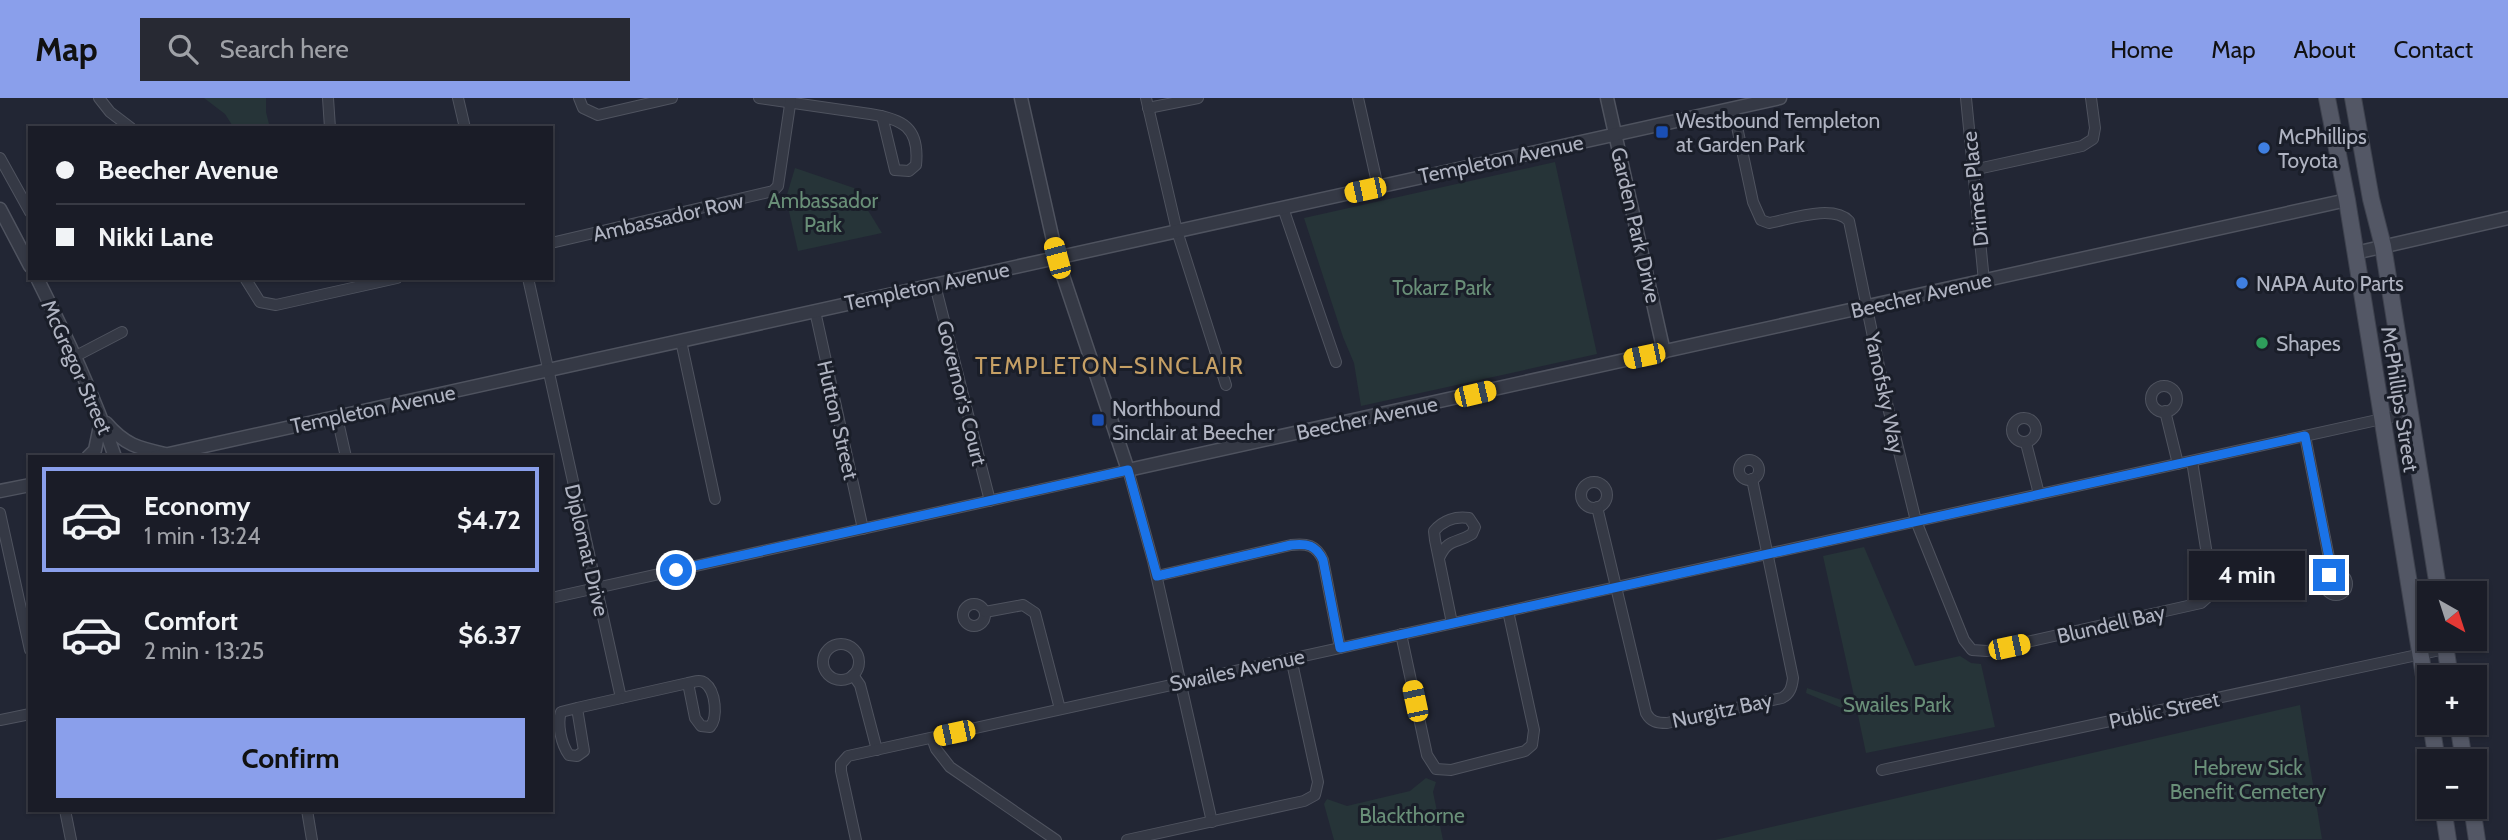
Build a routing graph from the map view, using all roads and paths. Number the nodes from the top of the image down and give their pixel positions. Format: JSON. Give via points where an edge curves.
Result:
{"nodes":[{"id":1,"x":99,"y":98,"type":"edge"},
{"id":2,"x":328,"y":98,"type":"edge"},
{"id":3,"x":458,"y":98,"type":"edge"},
{"id":4,"x":579,"y":98,"type":"edge"},
{"id":5,"x":672,"y":98,"type":"edge"},
{"id":6,"x":759,"y":98,"type":"edge"},
{"id":7,"x":1021,"y":98,"type":"edge"},
{"id":8,"x":1198,"y":98,"type":"edge"},
{"id":9,"x":1358,"y":98,"type":"edge"},
{"id":10,"x":1607,"y":98,"type":"edge"},
{"id":11,"x":1780,"y":98,"type":"edge"},
{"id":12,"x":1966,"y":98,"type":"edge"},
{"id":13,"x":2091,"y":98,"type":"edge"},
{"id":14,"x":2327,"y":98,"type":"edge"},
{"id":15,"x":2353,"y":98,"type":"edge"},
{"id":16,"x":790,"y":100,"type":"edge"},
{"id":17,"x":1147,"y":103,"type":"edge"},
{"id":18,"x":1733,"y":108,"type":"junction"},
{"id":19,"x":882,"y":116,"type":"junction"},
{"id":20,"x":128,"y":126,"type":"edge"},
{"id":21,"x":330,"y":126,"type":"edge"},
{"id":22,"x":465,"y":126,"type":"edge"},
{"id":23,"x":1615,"y":134,"type":"junction"},
{"id":24,"x":0,"y":158,"type":"edge"},
{"id":25,"x":1973,"y":170,"type":"junction"},
{"id":26,"x":1378,"y":187,"type":"junction"},
{"id":27,"x":2347,"y":201,"type":"junction"},
{"id":28,"x":28,"y":208,"type":"edge"},
{"id":29,"x":1283,"y":208,"type":"junction"},
{"id":30,"x":0,"y":209,"type":"edge"},
{"id":31,"x":2508,"y":218,"type":"edge"},
{"id":32,"x":1177,"y":231,"type":"junction"},
{"id":33,"x":553,"y":243,"type":"edge"},
{"id":34,"x":2383,"y":246,"type":"junction"},
{"id":35,"x":2355,"y":253,"type":"junction"},
{"id":36,"x":1057,"y":258,"type":"junction"},
{"id":37,"x":28,"y":262,"type":"edge"},
{"id":38,"x":38,"y":280,"type":"edge"},
{"id":39,"x":246,"y":280,"type":"edge"},
{"id":40,"x":388,"y":280,"type":"edge"},
{"id":41,"x":528,"y":280,"type":"edge"},
{"id":42,"x":1984,"y":281,"type":"junction"},
{"id":43,"x":935,"y":285,"type":"junction"},
{"id":44,"x":1866,"y":307,"type":"junction"},
{"id":45,"x":814,"y":311,"type":"junction"},
{"id":46,"x":122,"y":332,"type":"dead end"},
{"id":47,"x":681,"y":341,"type":"junction"},
{"id":48,"x":1664,"y":352,"type":"junction"},
{"id":49,"x":76,"y":356,"type":"junction"},
{"id":50,"x":1336,"y":362,"type":"dead end"},
{"id":51,"x":546,"y":370,"type":"junction"},
{"id":52,"x":1226,"y":386,"type":"dead end"},
{"id":53,"x":2165,"y":411,"type":"dead end"},
{"id":54,"x":2409,"y":413,"type":"junction"},
{"id":55,"x":337,"y":416,"type":"junction"},
{"id":56,"x":101,"y":417,"type":"junction"},
{"id":57,"x":2382,"y":419,"type":"junction"},
{"id":58,"x":2305,"y":436,"type":"junction"},
{"id":59,"x":2026,"y":443,"type":"dead end"},
{"id":60,"x":90,"y":455,"type":"edge"},
{"id":61,"x":114,"y":455,"type":"edge"},
{"id":62,"x":158,"y":455,"type":"edge"},
{"id":63,"x":165,"y":455,"type":"edge"},
{"id":64,"x":346,"y":455,"type":"edge"},
{"id":65,"x":2192,"y":461,"type":"junction"},
{"id":66,"x":2178,"y":464,"type":"junction"},
{"id":67,"x":1128,"y":470,"type":"junction"},
{"id":68,"x":1752,"y":480,"type":"dead end"},
{"id":69,"x":28,"y":485,"type":"edge"},
{"id":70,"x":0,"y":491,"type":"edge"},
{"id":71,"x":2039,"y":494,"type":"junction"},
{"id":72,"x":715,"y":499,"type":"dead end"},
{"id":73,"x":990,"y":501,"type":"junction"},
{"id":74,"x":1597,"y":507,"type":"dead end"},
{"id":75,"x":0,"y":513,"type":"edge"},
{"id":76,"x":1916,"y":521,"type":"junction"},
{"id":77,"x":863,"y":529,"type":"junction"},
{"id":78,"x":1766,"y":554,"type":"junction"},
{"id":79,"x":1439,"y":558,"type":"junction"},
{"id":80,"x":2332,"y":573,"type":"dead end"},
{"id":81,"x":1157,"y":576,"type":"junction"},
{"id":82,"x":2437,"y":581,"type":"edge"},
{"id":83,"x":1616,"y":587,"type":"junction"},
{"id":84,"x":595,"y":588,"type":"junction"},
{"id":85,"x":553,"y":598,"type":"edge"},
{"id":86,"x":1508,"y":611,"type":"junction"},
{"id":87,"x":985,"y":612,"type":"dead end"},
{"id":88,"x":1452,"y":623,"type":"junction"},
{"id":89,"x":1401,"y":634,"type":"junction"},
{"id":90,"x":28,"y":641,"type":"edge"},
{"id":91,"x":1340,"y":648,"type":"junction"},
{"id":92,"x":2426,"y":651,"type":"edge"},
{"id":93,"x":2421,"y":653,"type":"junction"},
{"id":94,"x":1291,"y":659,"type":"junction"},
{"id":95,"x":2423,"y":665,"type":"edge"},
{"id":96,"x":853,"y":675,"type":"dead end"},
{"id":97,"x":1180,"y":683,"type":"junction"},
{"id":98,"x":688,"y":684,"type":"dead end"},
{"id":99,"x":621,"y":698,"type":"junction"},
{"id":100,"x":577,"y":708,"type":"junction"},
{"id":101,"x":1060,"y":709,"type":"junction"},
{"id":102,"x":28,"y":714,"type":"edge"},
{"id":103,"x":0,"y":720,"type":"edge"},
{"id":104,"x":932,"y":738,"type":"junction"},
{"id":105,"x":877,"y":750,"type":"junction"},
{"id":106,"x":1882,"y":770,"type":"dead end"},
{"id":107,"x":65,"y":812,"type":"edge"},
{"id":108,"x":307,"y":812,"type":"edge"},
{"id":109,"x":2445,"y":819,"type":"edge"},
{"id":110,"x":2474,"y":819,"type":"edge"},
{"id":111,"x":1212,"y":822,"type":"junction"},
{"id":112,"x":71,"y":840,"type":"edge"},
{"id":113,"x":312,"y":840,"type":"edge"},
{"id":114,"x":856,"y":840,"type":"edge"},
{"id":115,"x":1056,"y":840,"type":"edge"},
{"id":116,"x":1127,"y":840,"type":"edge"},
{"id":117,"x":2448,"y":840,"type":"edge"},
{"id":118,"x":2477,"y":840,"type":"edge"}],
"edges":[{"from":1,"to":20,"type":"street"},
{"from":2,"to":21,"type":"street"},
{"from":3,"to":22,"type":"street"},
{"from":4,"to":5,"type":"street","via":[[583,108],[598,115]]},
{"from":6,"to":16,"type":"street"},
{"from":7,"to":36,"type":"street"},
{"from":8,"to":17,"type":"street"},
{"from":9,"to":26,"type":"street"},
{"from":10,"to":23,"type":"street","name":"Garden Park Drive"},
{"from":11,"to":18,"type":"street","name":"Templeton Avenue"},
{"from":12,"to":25,"type":"street","name":"Drimes Place"},
{"from":13,"to":25,"type":"street","via":[[2093,139],[2082,146]]},
{"from":14,"to":27,"type":"main road","name":"McPhillips Street"},
{"from":15,"to":34,"type":"main road","name":"McPhillips Street"},
{"from":16,"to":19,"type":"street"},
{"from":16,"to":33,"type":"street","name":"Ambassador Row","via":[[778,186],[773,191]]},
{"from":17,"to":32,"type":"street"},
{"from":18,"to":23,"type":"street","name":"Templeton Avenue"},
{"from":18,"to":44,"type":"street","name":"Yanofsky Way","via":[[1755,212],[1769,223],[1843,214],[1849,221]]},
{"from":19,"to":19,"type":"street","via":[[901,121],[911,132],[917,154],[916,165],[909,171],[895,170]]},
{"from":23,"to":26,"type":"street","name":"Templeton Avenue"},
{"from":23,"to":48,"type":"street","name":"Garden Park Drive"},
{"from":24,"to":28,"type":"street"},
{"from":25,"to":42,"type":"street","name":"Drimes Place"},
{"from":26,"to":29,"type":"street","name":"Templeton Avenue"},
{"from":27,"to":35,"type":"main road","name":"McPhillips Street"},
{"from":27,"to":42,"type":"street","name":"Beecher Avenue"},
{"from":29,"to":32,"type":"street","name":"Templeton Avenue"},
{"from":29,"to":50,"type":"street"},
{"from":30,"to":37,"type":"street"},
{"from":31,"to":34,"type":"street"},
{"from":32,"to":36,"type":"street","name":"Templeton Avenue"},
{"from":32,"to":52,"type":"street"},
{"from":34,"to":35,"type":"street"},
{"from":34,"to":54,"type":"main road","name":"McPhillips Street"},
{"from":35,"to":57,"type":"main road","name":"McPhillips Street"},
{"from":36,"to":43,"type":"street","name":"Templeton Avenue"},
{"from":36,"to":67,"type":"street"},
{"from":38,"to":49,"type":"street","name":"McGregor Street"},
{"from":39,"to":40,"type":"street","via":[[260,302],[276,305]]},
{"from":41,"to":51,"type":"street","name":"Diplomat Drive"},
{"from":42,"to":44,"type":"street","name":"Beecher Avenue"},
{"from":43,"to":45,"type":"street","name":"Templeton Avenue"},
{"from":43,"to":73,"type":"street","name":"Governor's Court"},
{"from":44,"to":48,"type":"street","name":"Beecher Avenue"},
{"from":44,"to":76,"type":"street","name":"Yanofsky Way"},
{"from":45,"to":47,"type":"street","name":"Templeton Avenue"},
{"from":45,"to":77,"type":"street","name":"Hutton Street"},
{"from":46,"to":49,"type":"street"},
{"from":47,"to":51,"type":"street","name":"Templeton Avenue"},
{"from":47,"to":72,"type":"street"},
{"from":48,"to":67,"type":"street","name":"Beecher Avenue"},
{"from":49,"to":56,"type":"street","name":"McGregor Street"},
{"from":51,"to":55,"type":"street","name":"Templeton Avenue"},
{"from":51,"to":84,"type":"street","name":"Diplomat Drive"},
{"from":53,"to":66,"type":"street"},
{"from":54,"to":57,"type":"street","name":"Swailes Avenue"},
{"from":54,"to":82,"type":"main road","name":"McPhillips Street"},
{"from":55,"to":63,"type":"street","name":"Templeton Avenue"},
{"from":55,"to":64,"type":"street"},
{"from":56,"to":60,"type":"street"},
{"from":56,"to":61,"type":"street","name":"McGregor Street"},
{"from":56,"to":62,"type":"street","via":[[130,445]]},
{"from":57,"to":58,"type":"street","name":"Swailes Avenue"},
{"from":57,"to":93,"type":"main road","name":"McPhillips Street"},
{"from":58,"to":65,"type":"street","name":"Swailes Avenue"},
{"from":58,"to":80,"type":"street"},
{"from":59,"to":71,"type":"street"},
{"from":65,"to":66,"type":"street","name":"Swailes Avenue"},
{"from":65,"to":76,"type":"street","name":"Blundell Bay","via":[[2212,586],[2206,600],[2031,642],[1980,652],[1968,646]]},
{"from":66,"to":71,"type":"street","name":"Swailes Avenue"},
{"from":67,"to":73,"type":"street","name":"Beecher Avenue"},
{"from":67,"to":81,"type":"street"},
{"from":68,"to":78,"type":"street"},
{"from":69,"to":70,"type":"street"},
{"from":71,"to":76,"type":"street","name":"Swailes Avenue"},
{"from":73,"to":77,"type":"street","name":"Beecher Avenue"},
{"from":74,"to":83,"type":"street"},
{"from":75,"to":90,"type":"street"},
{"from":76,"to":78,"type":"street","name":"Swailes Avenue"},
{"from":77,"to":84,"type":"street","name":"Beecher Avenue"},
{"from":78,"to":83,"type":"street","name":"Swailes Avenue"},
{"from":78,"to":83,"type":"street","name":"Nurgitz Bay","via":[[1793,678],[1787,695],[1769,701],[1667,723],[1649,719]]},
{"from":79,"to":79,"type":"street","via":[[1443,547],[1472,534],[1475,527],[1469,518],[1451,519],[1434,531]]},
{"from":79,"to":88,"type":"street"},
{"from":81,"to":91,"type":"street","via":[[1291,545],[1310,545],[1323,560]]},
{"from":81,"to":97,"type":"street"},
{"from":83,"to":86,"type":"street","name":"Swailes Avenue"},
{"from":84,"to":85,"type":"street","name":"Beecher Avenue"},
{"from":84,"to":99,"type":"street","name":"Diplomat Drive"},
{"from":86,"to":88,"type":"street","name":"Swailes Avenue"},
{"from":86,"to":89,"type":"street","via":[[1534,738],[1525,751],[1451,770],[1436,769],[1427,755]]},
{"from":87,"to":101,"type":"street","via":[[1023,605],[1035,613]]},
{"from":88,"to":89,"type":"street","name":"Swailes Avenue"},
{"from":89,"to":91,"type":"street","name":"Swailes Avenue"},
{"from":91,"to":94,"type":"street","name":"Swailes Avenue"},
{"from":92,"to":93,"type":"street","name":"Public Street"},
{"from":93,"to":95,"type":"main road","name":"McPhillips Street"},
{"from":93,"to":106,"type":"street","name":"Public Street"},
{"from":94,"to":97,"type":"street","name":"Swailes Avenue"},
{"from":94,"to":111,"type":"street","via":[[1315,795],[1304,802]]},
{"from":96,"to":105,"type":"street","via":[[860,685]]},
{"from":97,"to":101,"type":"street","name":"Swailes Avenue"},
{"from":97,"to":111,"type":"street"},
{"from":98,"to":99,"type":"street"},
{"from":99,"to":100,"type":"street"},
{"from":100,"to":100,"type":"street","via":[[561,712],[559,721],[565,751],[577,756],[584,751]]},
{"from":101,"to":104,"type":"street","name":"Swailes Avenue"},
{"from":102,"to":103,"type":"street"},
{"from":104,"to":105,"type":"street","name":"Swailes Avenue"},
{"from":104,"to":115,"type":"street","via":[[950,767]]},
{"from":105,"to":114,"type":"street","name":"Swailes Avenue","via":[[848,756],[841,764]]},
{"from":107,"to":112,"type":"street"},
{"from":108,"to":113,"type":"street"},
{"from":109,"to":117,"type":"main road"},
{"from":110,"to":118,"type":"main road"},
{"from":111,"to":116,"type":"street"}]}
